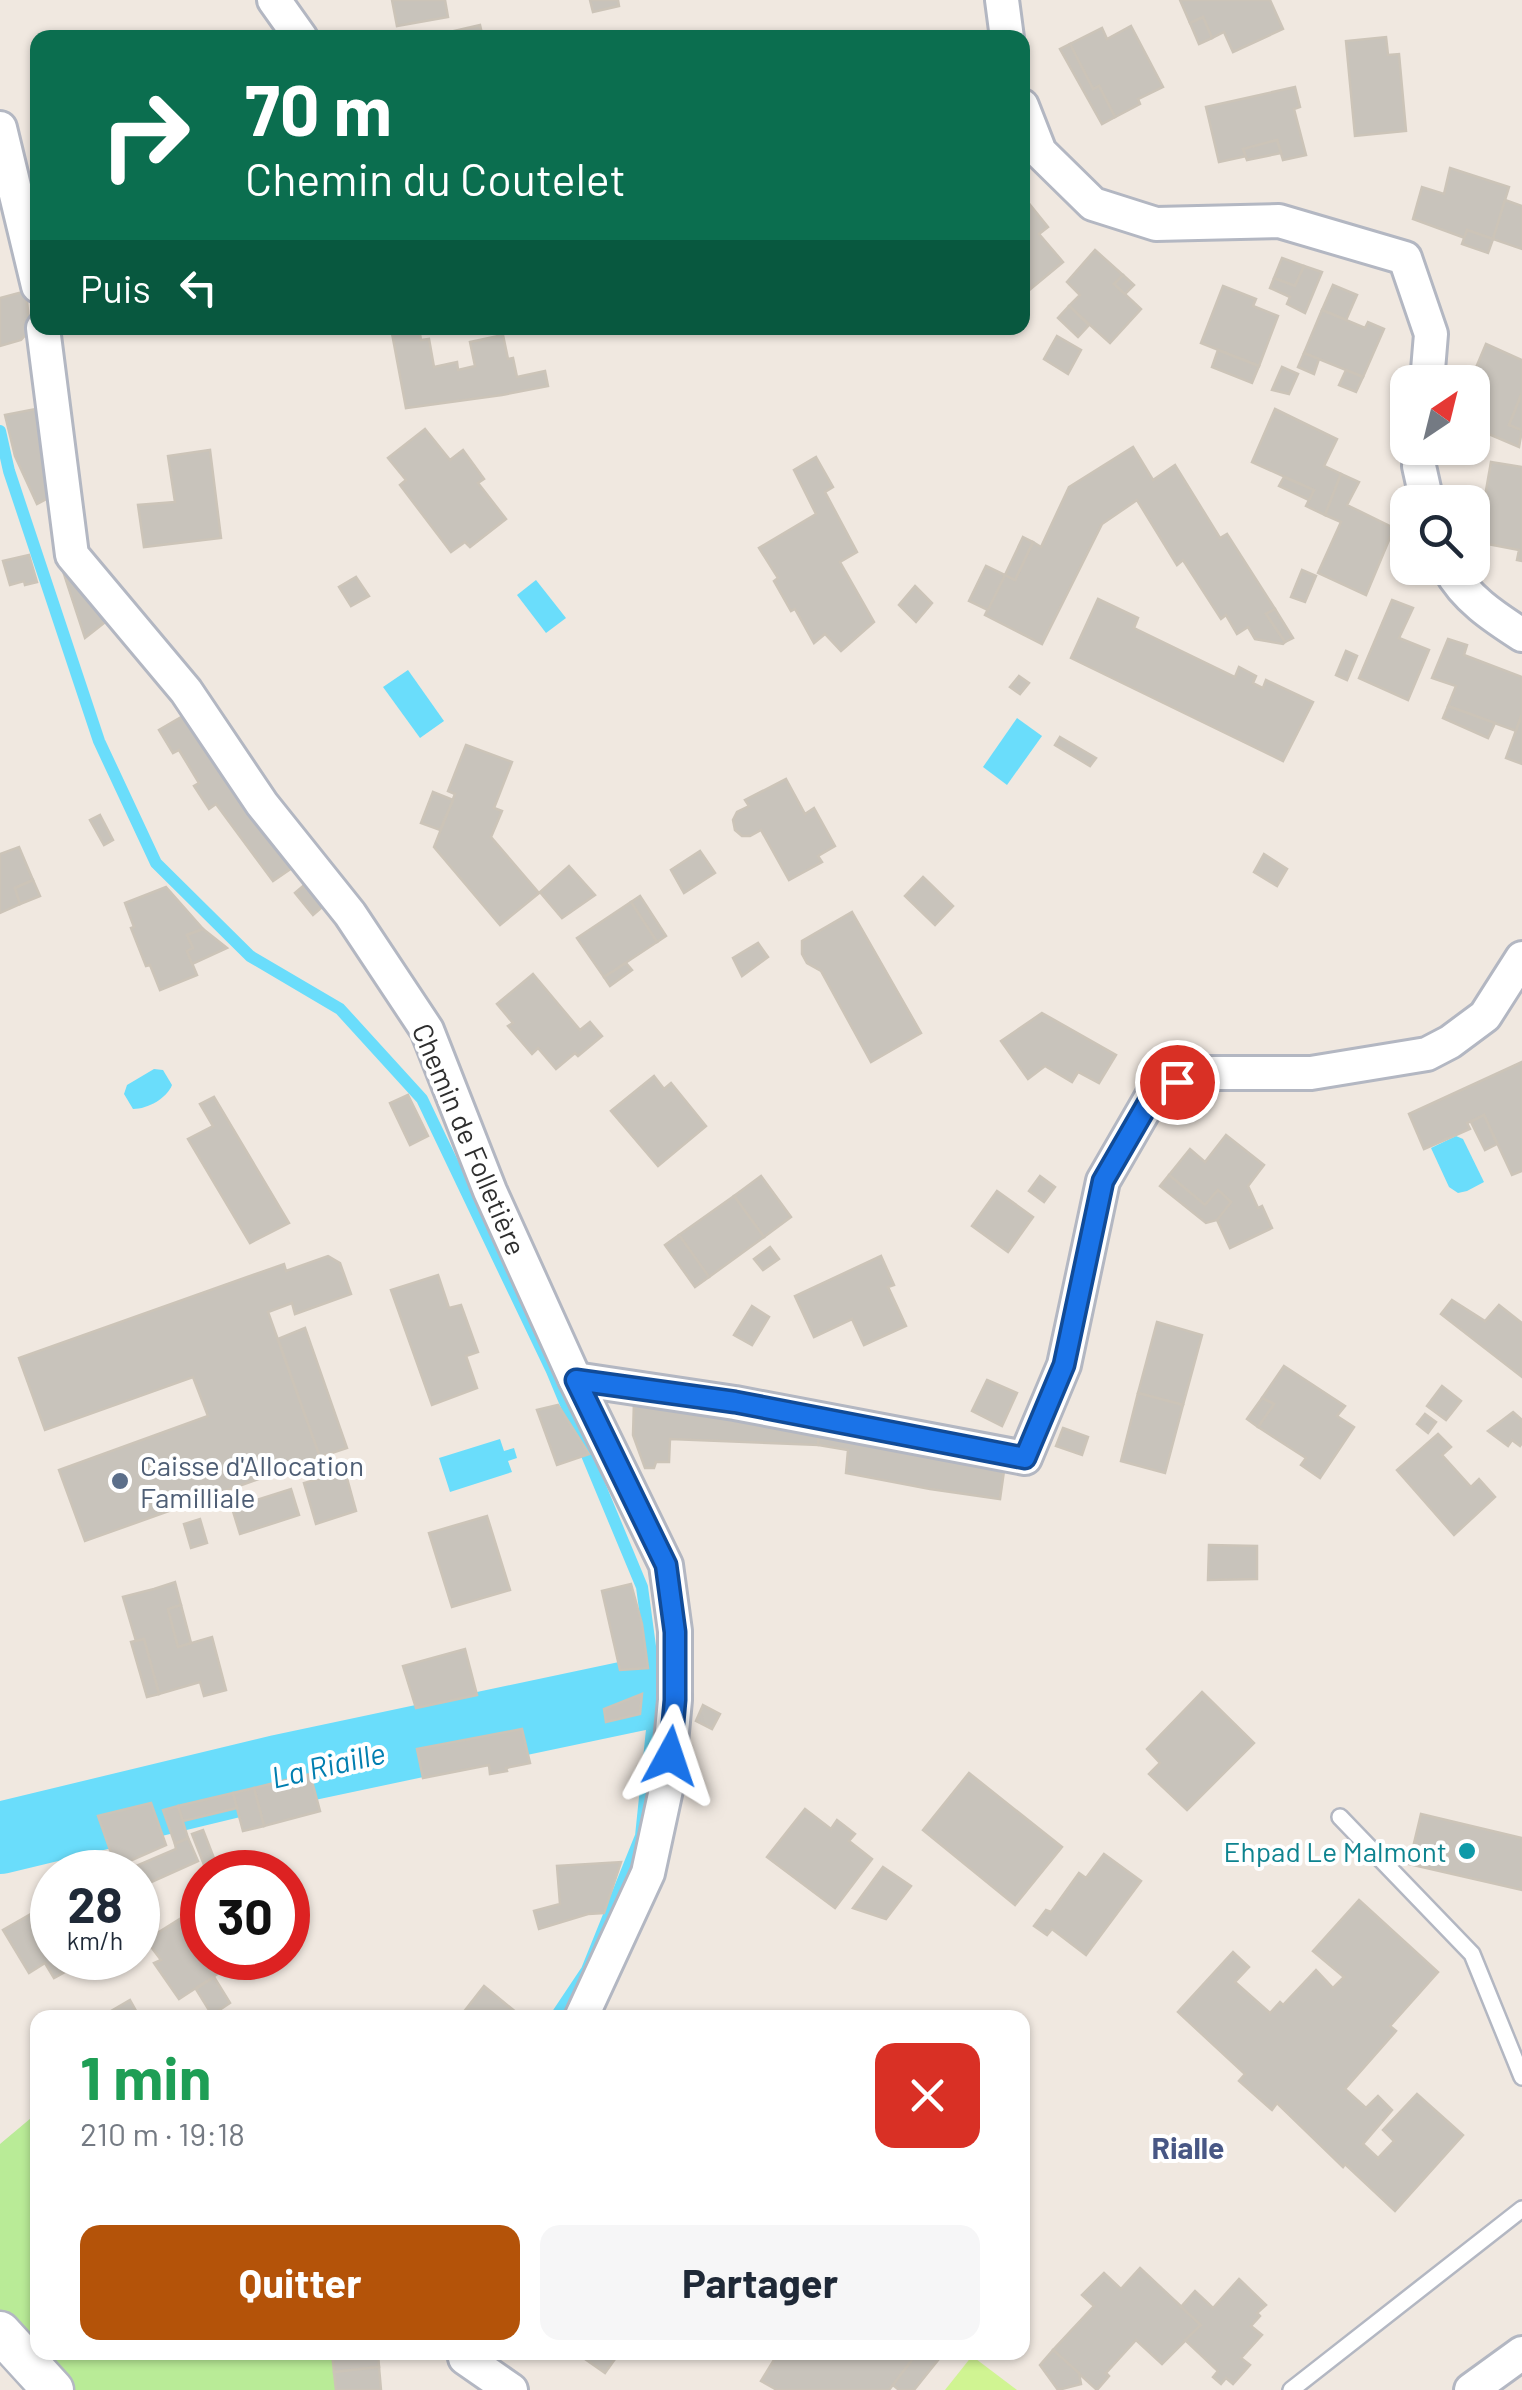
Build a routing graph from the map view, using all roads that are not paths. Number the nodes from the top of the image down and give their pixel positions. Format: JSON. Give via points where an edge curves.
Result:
{"nodes":[{"id":1,"x":274,"y":0,"type":"edge"},
{"id":2,"x":1002,"y":0,"type":"edge"},
{"id":3,"x":295,"y":30,"type":"edge"},
{"id":4,"x":1005,"y":30,"type":"edge"},
{"id":5,"x":1030,"y":126,"type":"edge"},
{"id":6,"x":0,"y":128,"type":"edge"},
{"id":7,"x":30,"y":253,"type":"edge"},
{"id":8,"x":44,"y":335,"type":"edge"},
{"id":9,"x":1428,"y":365,"type":"edge"},
{"id":10,"x":1461,"y":585,"type":"edge"},
{"id":11,"x":1522,"y":636,"type":"edge"},
{"id":12,"x":1522,"y":958,"type":"edge"},
{"id":13,"x":576,"y":1380,"type":"junction"},
{"id":14,"x":1340,"y":1817,"type":"dead end"},
{"id":15,"x":586,"y":2010,"type":"edge"},
{"id":16,"x":1522,"y":2076,"type":"edge"},
{"id":17,"x":1522,"y":2209,"type":"edge"},
{"id":18,"x":0,"y":2332,"type":"edge"},
{"id":19,"x":1522,"y":2352,"type":"edge"},
{"id":20,"x":463,"y":2367,"type":"edge"},
{"id":21,"x":53,"y":2390,"type":"edge"},
{"id":22,"x":511,"y":2390,"type":"edge"},
{"id":23,"x":1291,"y":2390,"type":"edge"},
{"id":24,"x":1471,"y":2390,"type":"edge"}],
"edges":[{"from":1,"to":3,"type":"street"},
{"from":2,"to":4,"type":"street"},
{"from":5,"to":9,"type":"street","via":[[1040,152],[1094,204],[1156,224],[1279,221],[1405,258],[1431,334]]},
{"from":6,"to":7,"type":"street"},
{"from":8,"to":13,"type":"street","name":"Chemin de Folletière","via":[[72,555],[186,691],[427,1030],[490,1192]]},
{"from":10,"to":11,"type":"street","via":[[1484,611]]},
{"from":12,"to":13,"type":"street","via":[[1486,1016],[1427,1054],[1310,1073],[1199,1073],[1155,1091],[1103,1181],[1064,1365],[1025,1458],[735,1402]]},
{"from":13,"to":15,"type":"street","name":"Chemin de Folletière","via":[[666,1565],[675,1632],[667,1785],[648,1873]]},
{"from":14,"to":16,"type":"lane","via":[[1472,1954]]},
{"from":17,"to":23,"type":"lane"},
{"from":18,"to":21,"type":"street"},
{"from":19,"to":24,"type":"street"},
{"from":20,"to":22,"type":"street"}]}
